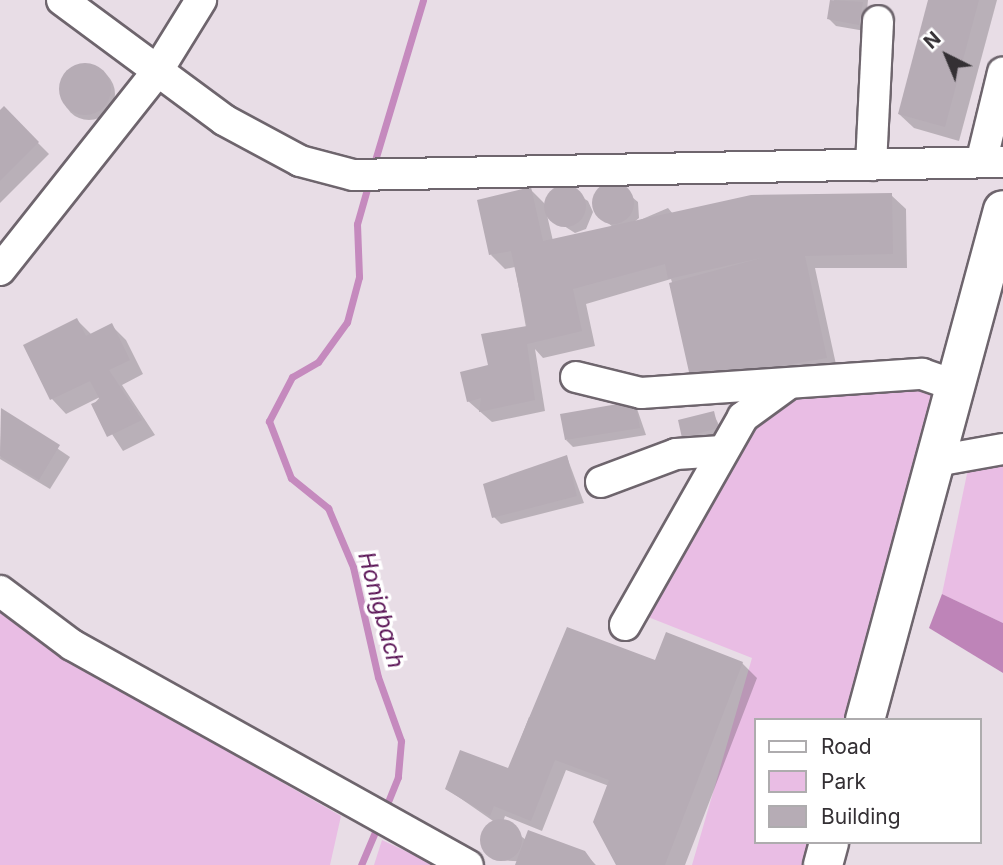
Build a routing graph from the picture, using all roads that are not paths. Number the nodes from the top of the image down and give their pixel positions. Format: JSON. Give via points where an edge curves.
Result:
{"nodes":[{"id":1,"x":62,"y":0,"type":"edge"},
{"id":2,"x":201,"y":0,"type":"edge"},
{"id":3,"x":877,"y":21,"type":"dead end"},
{"id":4,"x":1003,"y":72,"type":"edge"},
{"id":5,"x":156,"y":73,"type":"junction"},
{"id":6,"x":992,"y":160,"type":"edge"},
{"id":7,"x":871,"y":165,"type":"junction"},
{"id":8,"x":1003,"y":210,"type":"edge"},
{"id":9,"x":0,"y":270,"type":"edge"},
{"id":10,"x":576,"y":377,"type":"dead end"},
{"id":11,"x":788,"y":385,"type":"junction"},
{"id":12,"x":956,"y":386,"type":"junction"},
{"id":13,"x":1003,"y":449,"type":"edge"},
{"id":14,"x":722,"y":451,"type":"junction"},
{"id":15,"x":936,"y":461,"type":"junction"},
{"id":16,"x":601,"y":482,"type":"dead end"},
{"id":17,"x":0,"y":591,"type":"edge"},
{"id":18,"x":625,"y":625,"type":"dead end"},
{"id":19,"x":866,"y":718,"type":"edge"},
{"id":20,"x":828,"y":844,"type":"edge"},
{"id":21,"x":468,"y":865,"type":"edge"},
{"id":22,"x":823,"y":865,"type":"edge"}],
"edges":[{"from":1,"to":5,"type":"street"},
{"from":2,"to":5,"type":"street"},
{"from":3,"to":7,"type":"street"},
{"from":4,"to":6,"type":"street"},
{"from":5,"to":7,"type":"street","via":[[300,161],[353,175]]},
{"from":5,"to":9,"type":"street"},
{"from":6,"to":7,"type":"street"},
{"from":8,"to":12,"type":"main road"},
{"from":10,"to":11,"type":"street","via":[[641,393]]},
{"from":11,"to":12,"type":"street","via":[[922,374]]},
{"from":11,"to":14,"type":"street","via":[[743,417]]},
{"from":12,"to":15,"type":"main road"},
{"from":13,"to":15,"type":"street"},
{"from":14,"to":16,"type":"street","via":[[676,454]]},
{"from":14,"to":18,"type":"street"},
{"from":15,"to":19,"type":"main road"},
{"from":17,"to":21,"type":"street","via":[[72,645]]},
{"from":20,"to":22,"type":"main road"}]}
